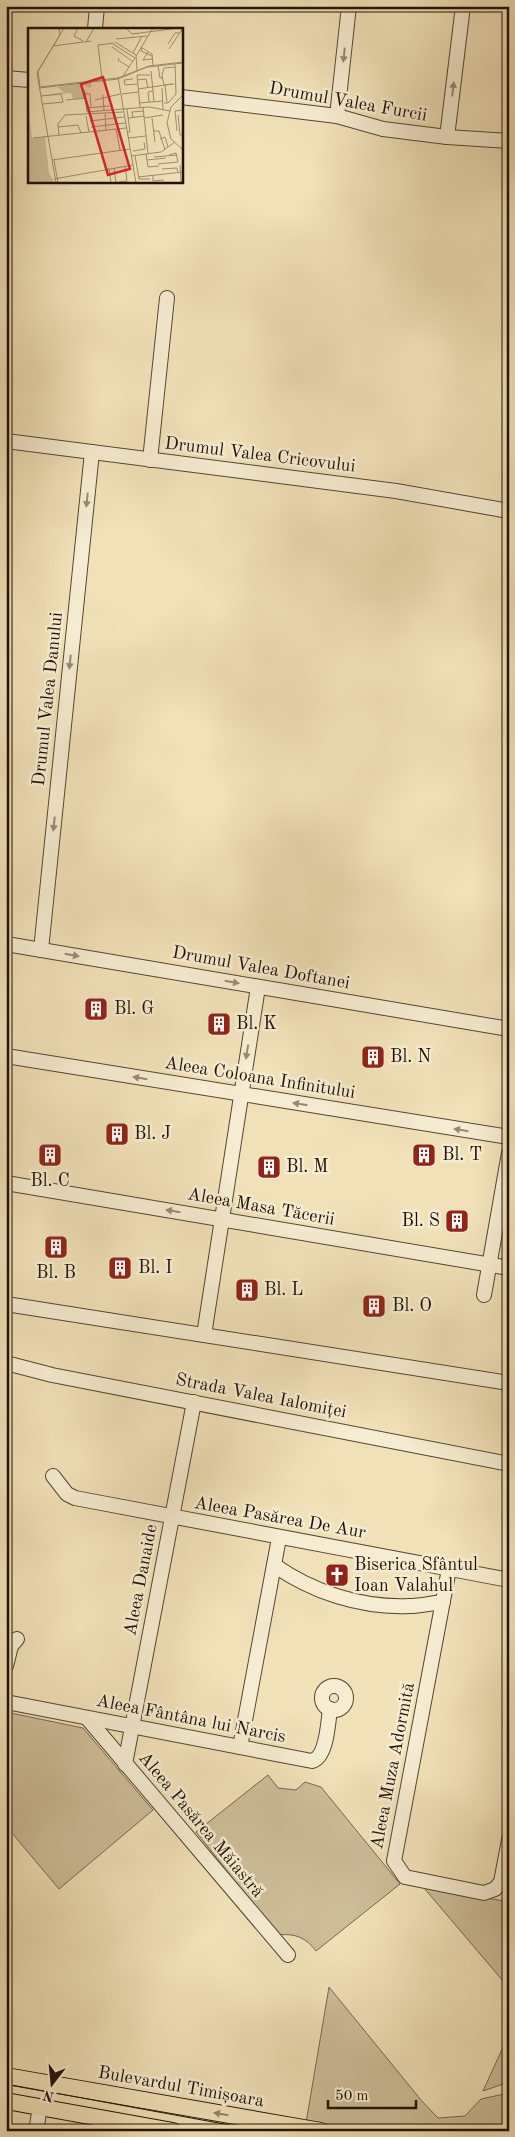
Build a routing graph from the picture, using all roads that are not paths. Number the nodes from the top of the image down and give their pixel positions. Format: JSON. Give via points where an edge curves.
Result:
{"nodes":[{"id":1,"x":97,"y":6,"type":"edge"},
{"id":2,"x":349,"y":6,"type":"edge"},
{"id":3,"x":464,"y":6,"type":"edge"},
{"id":4,"x":95,"y":28,"type":"edge"},
{"id":5,"x":6,"y":78,"type":"edge"},
{"id":6,"x":28,"y":80,"type":"edge"},
{"id":7,"x":182,"y":97,"type":"edge"},
{"id":8,"x":337,"y":116,"type":"junction"},
{"id":9,"x":447,"y":137,"type":"junction"},
{"id":10,"x":509,"y":141,"type":"edge"},
{"id":11,"x":167,"y":298,"type":"dead end"},
{"id":12,"x":6,"y":441,"type":"edge"},
{"id":13,"x":92,"y":452,"type":"junction"},
{"id":14,"x":150,"y":460,"type":"junction"},
{"id":15,"x":509,"y":511,"type":"edge"},
{"id":16,"x":6,"y":944,"type":"edge"},
{"id":17,"x":41,"y":950,"type":"junction"},
{"id":18,"x":258,"y":986,"type":"junction"},
{"id":19,"x":509,"y":1029,"type":"edge"},
{"id":20,"x":6,"y":1056,"type":"edge"},
{"id":21,"x":241,"y":1094,"type":"junction"},
{"id":22,"x":509,"y":1137,"type":"edge"},
{"id":23,"x":509,"y":1153,"type":"edge"},
{"id":24,"x":6,"y":1183,"type":"edge"},
{"id":25,"x":221,"y":1219,"type":"junction"},
{"id":26,"x":489,"y":1265,"type":"junction"},
{"id":27,"x":509,"y":1268,"type":"edge"},
{"id":28,"x":484,"y":1295,"type":"dead end"},
{"id":29,"x":6,"y":1304,"type":"edge"},
{"id":30,"x":204,"y":1335,"type":"junction"},
{"id":31,"x":6,"y":1363,"type":"edge"},
{"id":32,"x":509,"y":1383,"type":"edge"},
{"id":33,"x":194,"y":1402,"type":"junction"},
{"id":34,"x":509,"y":1464,"type":"edge"},
{"id":35,"x":53,"y":1476,"type":"dead end"},
{"id":36,"x":172,"y":1518,"type":"junction"},
{"id":37,"x":279,"y":1538,"type":"junction"},
{"id":38,"x":274,"y":1565,"type":"junction"},
{"id":39,"x":449,"y":1568,"type":"junction"},
{"id":40,"x":509,"y":1580,"type":"edge"},
{"id":41,"x":443,"y":1602,"type":"junction"},
{"id":42,"x":17,"y":1639,"type":"dead end"},
{"id":43,"x":6,"y":1666,"type":"edge"},
{"id":44,"x":6,"y":1702,"type":"edge"},
{"id":45,"x":330,"y":1709,"type":"dead end"},
{"id":46,"x":86,"y":1718,"type":"junction"},
{"id":47,"x":132,"y":1726,"type":"junction"},
{"id":48,"x":240,"y":1747,"type":"junction"},
{"id":49,"x":125,"y":1764,"type":"junction"},
{"id":50,"x":509,"y":1840,"type":"edge"},
{"id":51,"x":288,"y":1955,"type":"dead end"},
{"id":52,"x":6,"y":2076,"type":"edge"},
{"id":53,"x":6,"y":2101,"type":"edge"},
{"id":54,"x":40,"y":2107,"type":"junction"},
{"id":55,"x":36,"y":2131,"type":"edge"},
{"id":56,"x":173,"y":2131,"type":"edge"},
{"id":57,"x":320,"y":2131,"type":"edge"}],
"edges":[{"from":1,"to":4,"type":"street"},
{"from":2,"to":8,"type":"street","one_way":true},
{"from":9,"to":3,"type":"street","one_way":true},
{"from":5,"to":6,"type":"street"},
{"from":7,"to":8,"type":"street","name":"Drumul Valea Furcii"},
{"from":8,"to":9,"type":"street","name":"Drumul Valea Furcii","via":[[383,129]]},
{"from":9,"to":10,"type":"street","name":"Drumul Valea Furcii"},
{"from":11,"to":14,"type":"street"},
{"from":12,"to":13,"type":"street","name":"Drumul Valea Cricovului"},
{"from":13,"to":14,"type":"street","name":"Drumul Valea Cricovului"},
{"from":13,"to":17,"type":"street","name":"Drumul Valea Danului","one_way":true},
{"from":14,"to":15,"type":"street","name":"Drumul Valea Cricovului","via":[[396,491]]},
{"from":16,"to":17,"type":"street","name":"Drumul Valea Doftanei"},
{"from":17,"to":18,"type":"street","name":"Drumul Valea Doftanei","one_way":true},
{"from":18,"to":19,"type":"street","name":"Drumul Valea Doftanei"},
{"from":18,"to":21,"type":"street","one_way":true},
{"from":21,"to":20,"type":"street","name":"Aleea Coloana Infinitului","one_way":true},
{"from":22,"to":21,"type":"street","name":"Aleea Coloana Infinitului","one_way":true},
{"from":21,"to":25,"type":"street"},
{"from":23,"to":26,"type":"street"},
{"from":25,"to":24,"type":"street","name":"Aleea Masa Tăcerii","one_way":true},
{"from":25,"to":26,"type":"street","name":"Aleea Masa Tăcerii"},
{"from":25,"to":30,"type":"street"},
{"from":26,"to":27,"type":"street","name":"Aleea Masa Tăcerii"},
{"from":26,"to":28,"type":"street"},
{"from":29,"to":30,"type":"street"},
{"from":30,"to":32,"type":"street"},
{"from":31,"to":33,"type":"street","name":"Strada Valea Ialomiței"},
{"from":33,"to":34,"type":"street","name":"Strada Valea Ialomiței"},
{"from":33,"to":36,"type":"street","name":"Aleea Danaide"},
{"from":35,"to":36,"type":"street","name":"Aleea Pasărea De Aur","via":[[67,1494],[75,1498]]},
{"from":36,"to":37,"type":"street","name":"Aleea Pasărea De Aur"},
{"from":36,"to":47,"type":"street","name":"Aleea Danaide"},
{"from":37,"to":38,"type":"street"},
{"from":37,"to":39,"type":"street","name":"Aleea Pasărea De Aur"},
{"from":38,"to":41,"type":"street","via":[[310,1587],[351,1599],[408,1606]]},
{"from":38,"to":48,"type":"street"},
{"from":39,"to":40,"type":"street","name":"Aleea Pasărea De Aur"},
{"from":39,"to":41,"type":"street","name":"Aleea Muza Adormită"},
{"from":41,"to":50,"type":"street","name":"Aleea Muza Adormită","via":[[394,1861],[405,1876],[484,1893],[495,1889],[501,1882]]},
{"from":42,"to":43,"type":"street","via":[[11,1646]]},
{"from":44,"to":46,"type":"street","name":"Aleea Fântâna lui Narcis"},
{"from":45,"to":48,"type":"street","name":"Aleea Fântâna lui Narcis","via":[[322,1752],[317,1760]]},
{"from":46,"to":47,"type":"street","name":"Aleea Fântâna lui Narcis"},
{"from":46,"to":49,"type":"street","name":"Aleea Pasărea Măiastră"},
{"from":47,"to":48,"type":"street","name":"Aleea Fântâna lui Narcis"},
{"from":47,"to":49,"type":"street","name":"Aleea Danaide"},
{"from":49,"to":51,"type":"street","name":"Aleea Pasărea Măiastră"},
{"from":57,"to":52,"type":"main road","name":"Bulevardul Timișoara","one_way":true},
{"from":53,"to":54,"type":"main road"},
{"from":54,"to":55,"type":"street"},
{"from":54,"to":56,"type":"main road"}]}
